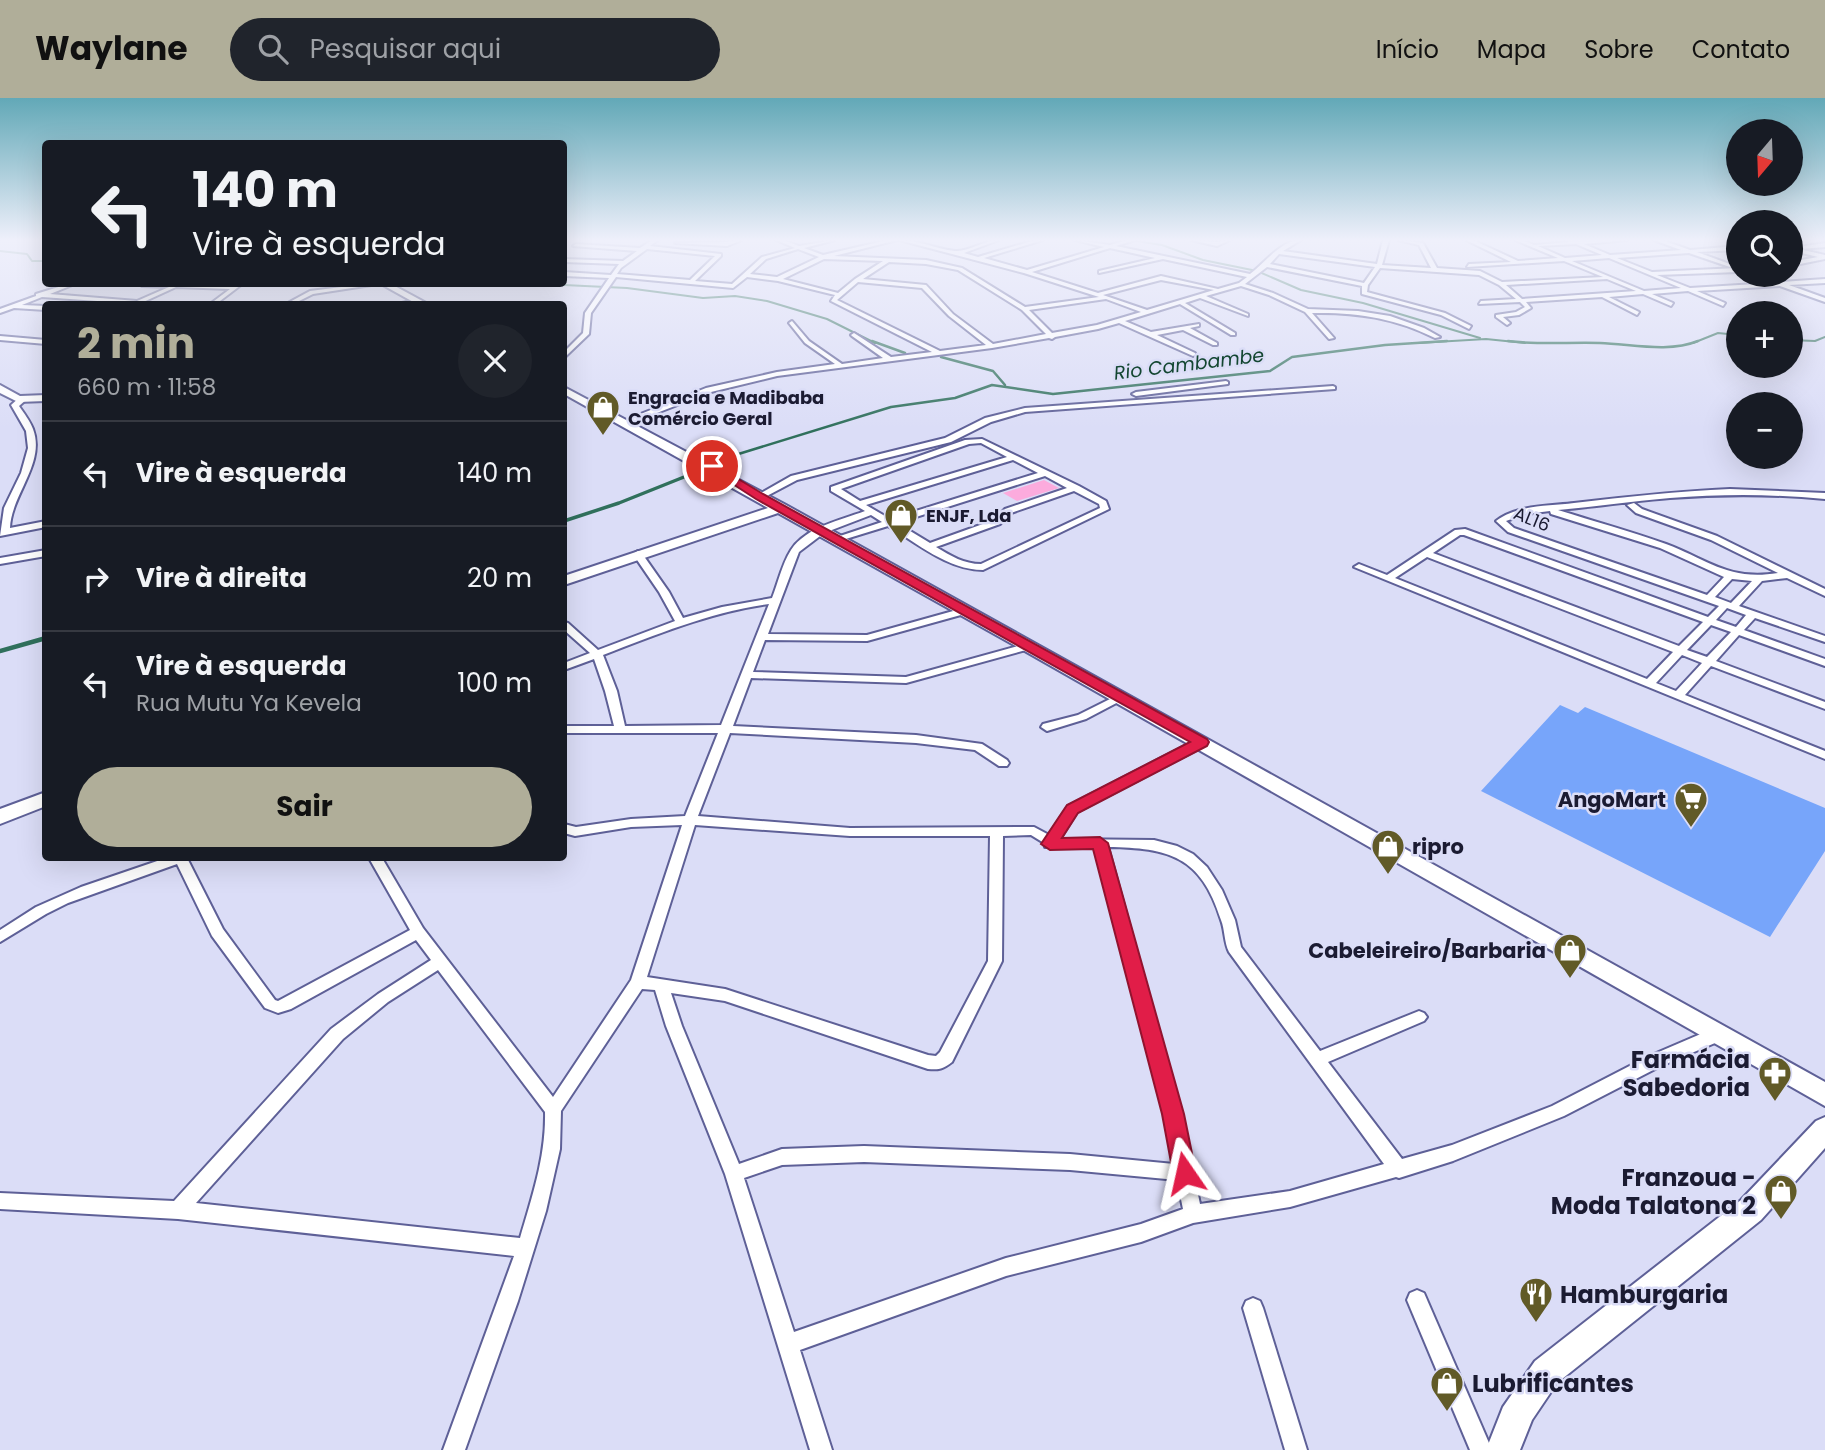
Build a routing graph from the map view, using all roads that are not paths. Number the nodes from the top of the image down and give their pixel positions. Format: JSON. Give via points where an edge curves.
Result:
{"nodes":[{"id":1,"x":18,"y":303,"type":"edge"},
{"id":2,"x":595,"y":303,"type":"edge"},
{"id":3,"x":837,"y":303,"type":"edge"},
{"id":4,"x":940,"y":303,"type":"edge"},
{"id":5,"x":1015,"y":303,"type":"edge"},
{"id":6,"x":1069,"y":303,"type":"edge"},
{"id":7,"x":1122,"y":303,"type":"edge"},
{"id":8,"x":1176,"y":303,"type":"edge"},
{"id":9,"x":1182,"y":303,"type":"edge"},
{"id":10,"x":1217,"y":303,"type":"edge"},
{"id":11,"x":1290,"y":303,"type":"edge"},
{"id":12,"x":1398,"y":303,"type":"edge"},
{"id":13,"x":1522,"y":303,"type":"edge"},
{"id":14,"x":1618,"y":303,"type":"edge"},
{"id":15,"x":11,"y":306,"type":"junction"},
{"id":16,"x":42,"y":309,"type":"edge"},
{"id":17,"x":1024,"y":309,"type":"junction"},
{"id":18,"x":0,"y":310,"type":"edge"},
{"id":19,"x":1307,"y":311,"type":"junction"},
{"id":20,"x":1146,"y":312,"type":"junction"},
{"id":21,"x":1637,"y":313,"type":"dead end"},
{"id":22,"x":1246,"y":315,"type":"dead end"},
{"id":23,"x":1121,"y":321,"type":"junction"},
{"id":24,"x":792,"y":323,"type":"dead end"},
{"id":25,"x":1507,"y":323,"type":"dead end"},
{"id":26,"x":1197,"y":325,"type":"dead end"},
{"id":27,"x":1469,"y":327,"type":"dead end"},
{"id":28,"x":1185,"y":328,"type":"junction"},
{"id":29,"x":1152,"y":334,"type":"junction"},
{"id":30,"x":1233,"y":334,"type":"dead end"},
{"id":31,"x":853,"y":335,"type":"dead end"},
{"id":32,"x":1052,"y":337,"type":"junction"},
{"id":33,"x":1437,"y":337,"type":"dead end"},
{"id":34,"x":0,"y":338,"type":"edge"},
{"id":35,"x":1331,"y":338,"type":"dead end"},
{"id":36,"x":42,"y":342,"type":"edge"},
{"id":37,"x":1215,"y":344,"type":"dead end"},
{"id":38,"x":992,"y":346,"type":"junction"},
{"id":39,"x":567,"y":352,"type":"edge"},
{"id":40,"x":939,"y":352,"type":"junction"},
{"id":41,"x":1193,"y":355,"type":"dead end"},
{"id":42,"x":889,"y":359,"type":"junction"},
{"id":43,"x":839,"y":364,"type":"junction"},
{"id":44,"x":1226,"y":383,"type":"dead end"},
{"id":45,"x":567,"y":385,"type":"edge"},
{"id":46,"x":0,"y":388,"type":"edge"},
{"id":47,"x":1332,"y":388,"type":"dead end"},
{"id":48,"x":567,"y":392,"type":"edge"},
{"id":49,"x":42,"y":399,"type":"edge"},
{"id":50,"x":15,"y":403,"type":"junction"},
{"id":51,"x":1102,"y":404,"type":"junction"},
{"id":52,"x":631,"y":421,"type":"junction"},
{"id":53,"x":685,"y":454,"type":"junction"},
{"id":54,"x":1015,"y":457,"type":"junction"},
{"id":55,"x":1047,"y":473,"type":"junction"},
{"id":56,"x":1076,"y":488,"type":"junction"},
{"id":57,"x":754,"y":494,"type":"junction"},
{"id":58,"x":1825,"y":496,"type":"edge"},
{"id":59,"x":859,"y":505,"type":"junction"},
{"id":60,"x":1631,"y":505,"type":"dead end"},
{"id":61,"x":780,"y":508,"type":"junction"},
{"id":62,"x":1547,"y":509,"type":"junction"},
{"id":63,"x":872,"y":512,"type":"junction"},
{"id":64,"x":888,"y":521,"type":"junction"},
{"id":65,"x":42,"y":525,"type":"edge"},
{"id":66,"x":2,"y":533,"type":"edge"},
{"id":67,"x":829,"y":535,"type":"junction"},
{"id":68,"x":930,"y":546,"type":"junction"},
{"id":69,"x":1425,"y":553,"type":"junction"},
{"id":70,"x":42,"y":554,"type":"edge"},
{"id":71,"x":639,"y":554,"type":"junction"},
{"id":72,"x":0,"y":562,"type":"edge"},
{"id":73,"x":1359,"y":567,"type":"dead end"},
{"id":74,"x":1786,"y":575,"type":"junction"},
{"id":75,"x":1730,"y":576,"type":"junction"},
{"id":76,"x":1388,"y":579,"type":"junction"},
{"id":77,"x":1759,"y":579,"type":"junction"},
{"id":78,"x":567,"y":580,"type":"edge"},
{"id":79,"x":1825,"y":593,"type":"edge"},
{"id":80,"x":1708,"y":599,"type":"junction"},
{"id":81,"x":777,"y":600,"type":"junction"},
{"id":82,"x":1730,"y":606,"type":"junction"},
{"id":83,"x":964,"y":611,"type":"junction"},
{"id":84,"x":1753,"y":614,"type":"junction"},
{"id":85,"x":680,"y":621,"type":"junction"},
{"id":86,"x":1710,"y":621,"type":"junction"},
{"id":87,"x":567,"y":628,"type":"edge"},
{"id":88,"x":1738,"y":632,"type":"junction"},
{"id":89,"x":761,"y":637,"type":"junction"},
{"id":90,"x":1825,"y":639,"type":"edge"},
{"id":91,"x":1029,"y":646,"type":"junction"},
{"id":92,"x":1681,"y":652,"type":"junction"},
{"id":93,"x":598,"y":654,"type":"junction"},
{"id":94,"x":1710,"y":663,"type":"junction"},
{"id":95,"x":1825,"y":663,"type":"edge"},
{"id":96,"x":567,"y":666,"type":"edge"},
{"id":97,"x":747,"y":675,"type":"junction"},
{"id":98,"x":1648,"y":684,"type":"junction"},
{"id":99,"x":1678,"y":696,"type":"junction"},
{"id":100,"x":1120,"y":697,"type":"junction"},
{"id":101,"x":1825,"y":706,"type":"edge"},
{"id":102,"x":1046,"y":727,"type":"dead end"},
{"id":103,"x":620,"y":729,"type":"junction"},
{"id":104,"x":724,"y":729,"type":"junction"},
{"id":105,"x":567,"y":730,"type":"edge"},
{"id":106,"x":1202,"y":742,"type":"junction"},
{"id":107,"x":1825,"y":755,"type":"edge"},
{"id":108,"x":1003,"y":762,"type":"dead end"},
{"id":109,"x":42,"y":800,"type":"edge"},
{"id":110,"x":0,"y":817,"type":"edge"},
{"id":111,"x":690,"y":820,"type":"junction"},
{"id":112,"x":567,"y":829,"type":"edge"},
{"id":113,"x":997,"y":832,"type":"junction"},
{"id":114,"x":1100,"y":843,"type":"junction"},
{"id":115,"x":1050,"y":844,"type":"junction"},
{"id":116,"x":172,"y":861,"type":"edge"},
{"id":117,"x":182,"y":861,"type":"edge"},
{"id":118,"x":378,"y":861,"type":"edge"},
{"id":119,"x":418,"y":932,"type":"junction"},
{"id":120,"x":0,"y":937,"type":"edge"},
{"id":121,"x":441,"y":961,"type":"junction"},
{"id":122,"x":638,"y":982,"type":"junction"},
{"id":123,"x":661,"y":987,"type":"junction"},
{"id":124,"x":1419,"y":1017,"type":"dead end"},
{"id":125,"x":1716,"y":1035,"type":"junction"},
{"id":126,"x":1318,"y":1059,"type":"junction"},
{"id":127,"x":1825,"y":1095,"type":"edge"},
{"id":128,"x":553,"y":1111,"type":"junction"},
{"id":129,"x":1825,"y":1129,"type":"edge"},
{"id":130,"x":1399,"y":1170,"type":"junction"},
{"id":131,"x":1185,"y":1173,"type":"junction"},
{"id":132,"x":734,"y":1174,"type":"junction"},
{"id":133,"x":0,"y":1200,"type":"edge"},
{"id":134,"x":178,"y":1210,"type":"junction"},
{"id":135,"x":1193,"y":1214,"type":"junction"},
{"id":136,"x":526,"y":1248,"type":"junction"},
{"id":137,"x":1417,"y":1300,"type":"dead end"},
{"id":138,"x":1254,"y":1308,"type":"dead end"},
{"id":139,"x":789,"y":1343,"type":"junction"},
{"id":140,"x":454,"y":1450,"type":"edge"},
{"id":141,"x":821,"y":1450,"type":"edge"},
{"id":142,"x":1296,"y":1450,"type":"edge"},
{"id":143,"x":1481,"y":1450,"type":"edge"},
{"id":144,"x":1503,"y":1450,"type":"edge"}],
"edges":[{"from":1,"to":15,"type":"street"},
{"from":2,"to":39,"type":"street","via":[[588,313],[586,334]]},
{"from":3,"to":40,"type":"street"},
{"from":4,"to":38,"type":"street"},
{"from":5,"to":17,"type":"street"},
{"from":6,"to":17,"type":"street"},
{"from":7,"to":20,"type":"street"},
{"from":8,"to":20,"type":"street"},
{"from":9,"to":30,"type":"street"},
{"from":10,"to":22,"type":"street"},
{"from":11,"to":19,"type":"street"},
{"from":12,"to":27,"type":"street","via":[[1443,314]]},
{"from":13,"to":25,"type":"street","via":[[1530,309],[1498,316]]},
{"from":14,"to":21,"type":"street"},
{"from":15,"to":16,"type":"street"},
{"from":15,"to":18,"type":"street"},
{"from":17,"to":32,"type":"street"},
{"from":19,"to":33,"type":"street","via":[[1353,310],[1388,316]]},
{"from":19,"to":35,"type":"street"},
{"from":20,"to":23,"type":"street"},
{"from":23,"to":29,"type":"street"},
{"from":23,"to":32,"type":"street"},
{"from":24,"to":43,"type":"street","via":[[807,342]]},
{"from":26,"to":28,"type":"street"},
{"from":28,"to":29,"type":"street"},
{"from":28,"to":37,"type":"street"},
{"from":29,"to":41,"type":"street"},
{"from":31,"to":42,"type":"street"},
{"from":32,"to":38,"type":"street"},
{"from":34,"to":36,"type":"street"},
{"from":38,"to":40,"type":"street"},
{"from":40,"to":42,"type":"street"},
{"from":42,"to":43,"type":"street"},
{"from":43,"to":52,"type":"street","via":[[724,386]]},
{"from":44,"to":51,"type":"street","via":[[1139,394]]},
{"from":45,"to":52,"type":"main road"},
{"from":46,"to":50,"type":"main road"},
{"from":47,"to":51,"type":"street"},
{"from":48,"to":53,"type":"main road"},
{"from":49,"to":50,"type":"main road"},
{"from":50,"to":66,"type":"street","via":[[31,435],[30,452]]},
{"from":51,"to":57,"type":"street","via":[[1004,415],[960,436],[804,475]]},
{"from":52,"to":53,"type":"main road"},
{"from":53,"to":57,"type":"main road"},
{"from":54,"to":55,"type":"street"},
{"from":54,"to":59,"type":"street"},
{"from":54,"to":59,"type":"street","via":[[975,440],[834,488]]},
{"from":55,"to":56,"type":"street"},
{"from":55,"to":64,"type":"street"},
{"from":56,"to":68,"type":"street","via":[[1008,511],[998,522]]},
{"from":56,"to":68,"type":"street","via":[[1103,503],[1105,509],[983,567],[963,565]]},
{"from":57,"to":61,"type":"main road"},
{"from":58,"to":62,"type":"street","name":"AL16","via":[[1740,489]]},
{"from":59,"to":63,"type":"street"},
{"from":60,"to":74,"type":"street","via":[[1714,538]]},
{"from":61,"to":67,"type":"main road"},
{"from":61,"to":71,"type":"main road"},
{"from":62,"to":75,"type":"street","via":[[1663,546]]},
{"from":62,"to":80,"type":"street","name":"AL16","via":[[1509,516],[1500,524]]},
{"from":63,"to":64,"type":"street"},
{"from":63,"to":67,"type":"street"},
{"from":64,"to":67,"type":"street"},
{"from":64,"to":68,"type":"street"},
{"from":65,"to":66,"type":"street"},
{"from":67,"to":81,"type":"street","via":[[807,538],[795,551]]},
{"from":67,"to":83,"type":"main road"},
{"from":69,"to":76,"type":"street"},
{"from":69,"to":86,"type":"street","via":[[1458,531],[1465,532]]},
{"from":69,"to":92,"type":"street"},
{"from":70,"to":72,"type":"street"},
{"from":71,"to":78,"type":"main road"},
{"from":71,"to":85,"type":"street"},
{"from":73,"to":76,"type":"street"},
{"from":74,"to":77,"type":"street"},
{"from":74,"to":79,"type":"street"},
{"from":75,"to":77,"type":"street"},
{"from":75,"to":80,"type":"street"},
{"from":76,"to":98,"type":"street"},
{"from":77,"to":82,"type":"street"},
{"from":80,"to":82,"type":"street","name":"AL16"},
{"from":81,"to":85,"type":"street"},
{"from":81,"to":89,"type":"street"},
{"from":82,"to":84,"type":"street","name":"AL16"},
{"from":82,"to":86,"type":"street"},
{"from":83,"to":89,"type":"street","via":[[867,638]]},
{"from":83,"to":91,"type":"main road"},
{"from":84,"to":88,"type":"street"},
{"from":84,"to":90,"type":"street","name":"AL16"},
{"from":85,"to":93,"type":"street"},
{"from":86,"to":88,"type":"street"},
{"from":86,"to":92,"type":"street"},
{"from":87,"to":93,"type":"street"},
{"from":88,"to":94,"type":"street"},
{"from":88,"to":95,"type":"street"},
{"from":89,"to":97,"type":"street"},
{"from":91,"to":97,"type":"street","via":[[906,680]]},
{"from":91,"to":100,"type":"main road"},
{"from":92,"to":94,"type":"street"},
{"from":92,"to":98,"type":"street"},
{"from":93,"to":96,"type":"street"},
{"from":93,"to":103,"type":"street"},
{"from":94,"to":99,"type":"street"},
{"from":94,"to":101,"type":"street"},
{"from":97,"to":104,"type":"street"},
{"from":98,"to":99,"type":"street"},
{"from":99,"to":107,"type":"street"},
{"from":100,"to":102,"type":"street","via":[[1082,717]]},
{"from":100,"to":106,"type":"main road"},
{"from":103,"to":104,"type":"street"},
{"from":103,"to":105,"type":"street"},
{"from":104,"to":108,"type":"street","via":[[950,742],[978,747]]},
{"from":104,"to":111,"type":"street"},
{"from":106,"to":115,"type":"street","via":[[1072,809]]},
{"from":106,"to":125,"type":"main road"},
{"from":109,"to":110,"type":"main road"},
{"from":111,"to":112,"type":"street"},
{"from":111,"to":113,"type":"street","via":[[850,832]]},
{"from":111,"to":122,"type":"street"},
{"from":113,"to":115,"type":"street","via":[[1034,831]]},
{"from":113,"to":123,"type":"street","via":[[995,961],[939,1063],[725,995]]},
{"from":114,"to":115,"type":"street"},
{"from":114,"to":126,"type":"street","via":[[1167,846],[1200,867],[1229,919],[1234,948]]},
{"from":114,"to":131,"type":"street"},
{"from":116,"to":120,"type":"street","via":[[50,904]]},
{"from":117,"to":119,"type":"street","via":[[217,932],[270,1004],[278,1007]]},
{"from":118,"to":119,"type":"street"},
{"from":119,"to":121,"type":"street"},
{"from":121,"to":128,"type":"street"},
{"from":121,"to":134,"type":"street","via":[[337,1034]]},
{"from":122,"to":123,"type":"street"},
{"from":122,"to":128,"type":"street"},
{"from":123,"to":132,"type":"street"},
{"from":124,"to":126,"type":"street"},
{"from":125,"to":127,"type":"main road"},
{"from":125,"to":130,"type":"street","via":[[1558,1111]]},
{"from":126,"to":130,"type":"street"},
{"from":128,"to":136,"type":"street","via":[[550,1164]]},
{"from":129,"to":144,"type":"main road","via":[[1751,1210],[1546,1372],[1527,1396]]},
{"from":130,"to":135,"type":"street","via":[[1290,1199]]},
{"from":131,"to":132,"type":"street","via":[[1070,1162],[864,1154],[782,1157]]},
{"from":131,"to":135,"type":"street"},
{"from":132,"to":139,"type":"street"},
{"from":133,"to":134,"type":"street"},
{"from":134,"to":136,"type":"street"},
{"from":135,"to":139,"type":"street","via":[[1141,1233],[1006,1267]]},
{"from":136,"to":140,"type":"street"},
{"from":137,"to":143,"type":"street"},
{"from":138,"to":142,"type":"street"},
{"from":139,"to":141,"type":"street"}]}
